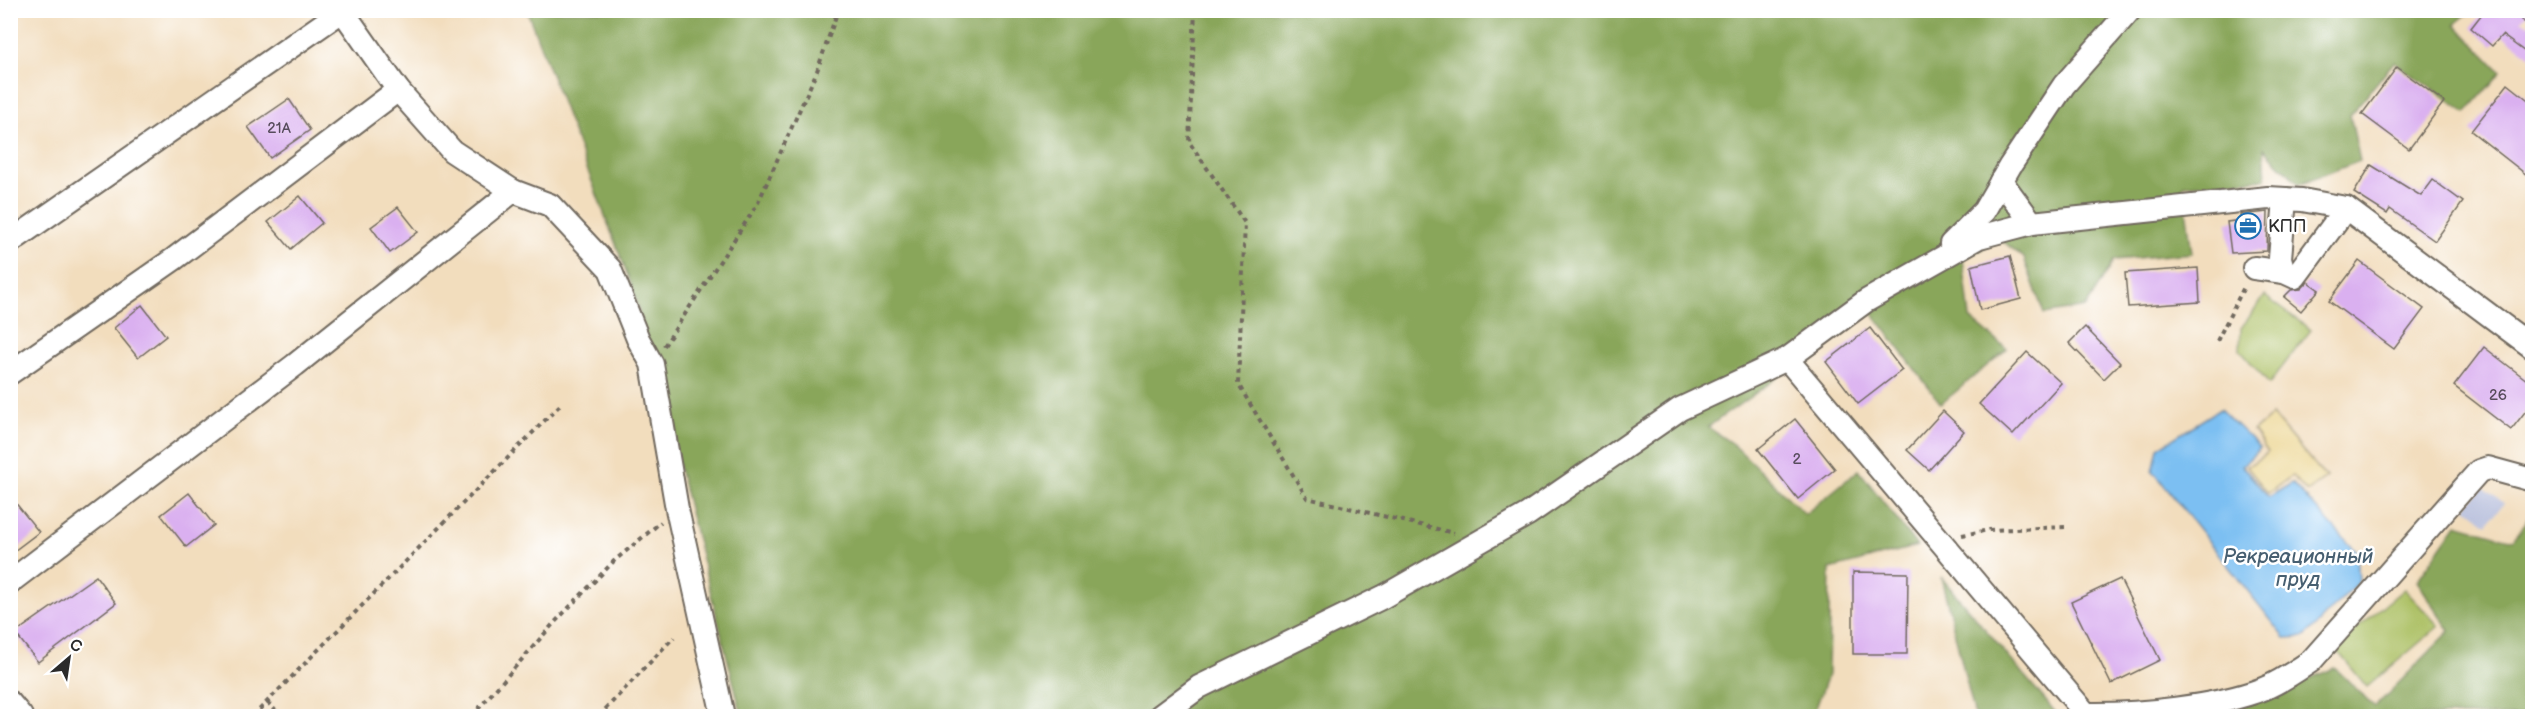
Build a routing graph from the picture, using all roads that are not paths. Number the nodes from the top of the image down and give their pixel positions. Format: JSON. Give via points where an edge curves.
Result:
{"nodes":[{"id":1,"x":2130,"y":10,"type":"edge"},
{"id":2,"x":342,"y":11,"type":"edge"},
{"id":3,"x":398,"y":90,"type":"junction"},
{"id":4,"x":2001,"y":181,"type":"junction"},
{"id":5,"x":513,"y":191,"type":"junction"},
{"id":6,"x":2277,"y":198,"type":"junction"},
{"id":7,"x":2346,"y":208,"type":"junction"},
{"id":8,"x":2032,"y":223,"type":"junction"},
{"id":9,"x":10,"y":242,"type":"edge"},
{"id":10,"x":1932,"y":263,"type":"junction"},
{"id":11,"x":2254,"y":268,"type":"road end"},
{"id":12,"x":2284,"y":272,"type":"junction"},
{"id":13,"x":2532,"y":347,"type":"edge"},
{"id":14,"x":1787,"y":359,"type":"junction"},
{"id":15,"x":10,"y":373,"type":"edge"},
{"id":16,"x":2532,"y":480,"type":"edge"},
{"id":17,"x":10,"y":582,"type":"edge"},
{"id":18,"x":10,"y":703,"type":"edge"},
{"id":19,"x":21,"y":717,"type":"edge"},
{"id":20,"x":723,"y":717,"type":"edge"},
{"id":21,"x":1160,"y":717,"type":"edge"}],
"edges":[{"from":1,"to":4,"type":"street","via":[[2064,85]]},
{"from":2,"to":3,"type":"street"},
{"from":2,"to":9,"type":"street"},
{"from":3,"to":5,"type":"street","via":[[452,151]]},
{"from":3,"to":15,"type":"street","via":[[174,259]]},
{"from":4,"to":8,"type":"street"},
{"from":4,"to":10,"type":"street","via":[[1984,212]]},
{"from":5,"to":17,"type":"street","via":[[295,365]]},
{"from":5,"to":20,"type":"street","via":[[550,205],[610,269],[652,364],[677,509]]},
{"from":6,"to":7,"type":"street"},
{"from":6,"to":8,"type":"street"},
{"from":6,"to":12,"type":"street"},
{"from":7,"to":12,"type":"street","via":[[2295,277]]},
{"from":7,"to":13,"type":"street"},
{"from":8,"to":10,"type":"street","via":[[1980,237]]},
{"from":10,"to":14,"type":"street","via":[[1866,301]]},
{"from":11,"to":12,"type":"street"},
{"from":14,"to":16,"type":"street","via":[[2086,714],[2122,715],[2226,700],[2285,678],[2311,661],[2479,471],[2488,468]]},
{"from":14,"to":21,"type":"street","via":[[1680,409],[1528,514],[1383,597],[1199,687]]},
{"from":18,"to":19,"type":"street"}]}
